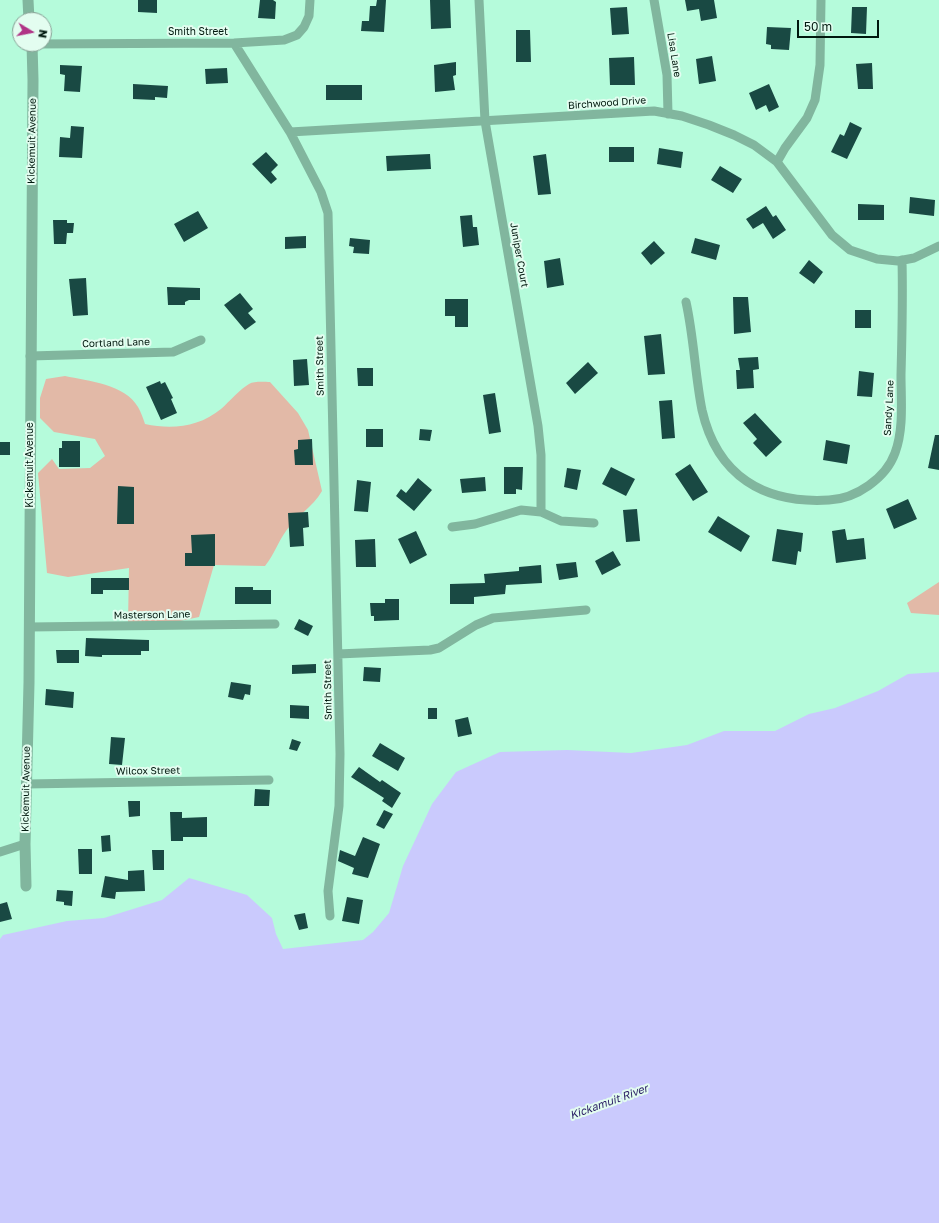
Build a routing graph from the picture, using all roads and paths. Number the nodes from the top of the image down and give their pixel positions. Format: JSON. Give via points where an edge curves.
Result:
{"nodes":[{"id":1,"x":28,"y":0,"type":"edge"},
{"id":2,"x":310,"y":0,"type":"edge"},
{"id":3,"x":479,"y":0,"type":"edge"},
{"id":4,"x":654,"y":0,"type":"edge"},
{"id":5,"x":821,"y":0,"type":"edge"},
{"id":6,"x":29,"y":12,"type":"edge"},
{"id":7,"x":234,"y":43,"type":"junction"},
{"id":8,"x":52,"y":44,"type":"edge"},
{"id":9,"x":32,"y":52,"type":"edge"},
{"id":10,"x":668,"y":114,"type":"junction"},
{"id":11,"x":485,"y":121,"type":"junction"},
{"id":12,"x":290,"y":132,"type":"junction"},
{"id":13,"x":777,"y":162,"type":"junction"},
{"id":14,"x":939,"y":246,"type":"edge"},
{"id":15,"x":902,"y":260,"type":"junction"},
{"id":16,"x":686,"y":302,"type":"dead end"},
{"id":17,"x":200,"y":340,"type":"dead end"},
{"id":18,"x":30,"y":356,"type":"junction"},
{"id":19,"x":541,"y":512,"type":"junction"},
{"id":20,"x":594,"y":523,"type":"dead end"},
{"id":21,"x":452,"y":527,"type":"dead end"},
{"id":22,"x":586,"y":610,"type":"dead end"},
{"id":23,"x":274,"y":624,"type":"dead end"},
{"id":24,"x":29,"y":627,"type":"junction"},
{"id":25,"x":338,"y":654,"type":"junction"},
{"id":26,"x":269,"y":780,"type":"dead end"},
{"id":27,"x":26,"y":784,"type":"junction"},
{"id":28,"x":25,"y":844,"type":"junction"},
{"id":29,"x":0,"y":852,"type":"edge"},
{"id":30,"x":26,"y":886,"type":"dead end"},
{"id":31,"x":330,"y":916,"type":"dead end"}],
"edges":[{"from":1,"to":6,"type":"street"},
{"from":2,"to":7,"type":"street","via":[[307,21],[292,39]]},
{"from":3,"to":11,"type":"street","name":"Juniper Court"},
{"from":4,"to":10,"type":"street","name":"Lisa Lane","via":[[667,75]]},
{"from":5,"to":13,"type":"street","via":[[820,65],[815,100],[807,118]]},
{"from":7,"to":8,"type":"street","name":"Smith Street"},
{"from":7,"to":12,"type":"street","name":"Smith Street"},
{"from":9,"to":18,"type":"street","name":"Kickemuit Avenue"},
{"from":10,"to":11,"type":"street","name":"Birchwood Drive","via":[[638,111]]},
{"from":10,"to":13,"type":"street","name":"Birchwood Drive","via":[[682,116],[734,135],[754,145]]},
{"from":11,"to":12,"type":"street","name":"Birchwood Drive"},
{"from":11,"to":19,"type":"street","name":"Juniper Court","via":[[538,426]]},
{"from":12,"to":25,"type":"street","name":"Smith Street","via":[[321,192],[328,213]]},
{"from":13,"to":15,"type":"street","name":"Birchwood Drive","via":[[841,243],[850,250],[878,259]]},
{"from":14,"to":15,"type":"street","name":"Birchwood Drive","via":[[914,258]]},
{"from":15,"to":16,"type":"street","name":"Sandy Lane","via":[[901,425],[896,451],[886,470],[873,483],[832,500],[805,501],[778,496],[753,487],[725,461],[712,440],[702,409]]},
{"from":17,"to":18,"type":"street","name":"Cortland Lane","via":[[173,352]]},
{"from":18,"to":24,"type":"street","name":"Kickemuit Avenue"},
{"from":19,"to":20,"type":"street","via":[[561,521]]},
{"from":19,"to":21,"type":"street","via":[[521,510],[475,524]]},
{"from":22,"to":25,"type":"street","via":[[493,618],[439,648],[430,650]]},
{"from":23,"to":24,"type":"street","name":"Masterson Lane"},
{"from":24,"to":27,"type":"street","name":"Kickemuit Avenue"},
{"from":25,"to":31,"type":"street","name":"Smith Street","via":[[340,784],[328,891]]},
{"from":26,"to":27,"type":"street","name":"Wilcox Street"},
{"from":27,"to":28,"type":"street","name":"Kickemuit Avenue"},
{"from":28,"to":29,"type":"street"},
{"from":28,"to":30,"type":"street","name":"Kickemuit Avenue"}]}
